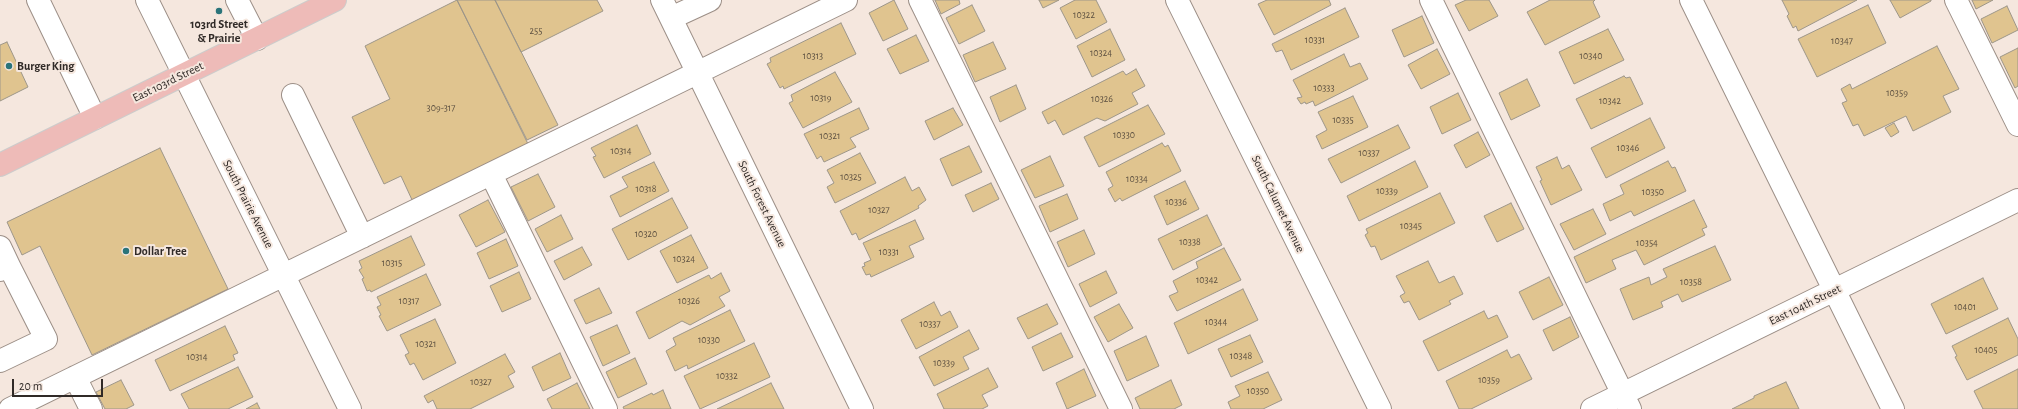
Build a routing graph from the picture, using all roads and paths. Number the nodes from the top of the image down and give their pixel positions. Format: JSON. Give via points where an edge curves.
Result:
{"nodes":[{"id":1,"x":38,"y":0,"type":"edge"},
{"id":2,"x":147,"y":0,"type":"edge"},
{"id":3,"x":237,"y":0,"type":"edge"},
{"id":4,"x":335,"y":0,"type":"edge"},
{"id":5,"x":710,"y":0,"type":"edge"},
{"id":6,"x":846,"y":0,"type":"edge"},
{"id":7,"x":920,"y":0,"type":"edge"},
{"id":8,"x":1177,"y":0,"type":"edge"},
{"id":9,"x":1431,"y":0,"type":"edge"},
{"id":10,"x":1691,"y":0,"type":"edge"},
{"id":11,"x":1956,"y":0,"type":"edge"},
{"id":12,"x":667,"y":9,"type":"edge"},
{"id":13,"x":257,"y":39,"type":"junction"},
{"id":14,"x":698,"y":72,"type":"junction"},
{"id":15,"x":183,"y":75,"type":"junction"},
{"id":16,"x":293,"y":95,"type":"dead end"},
{"id":17,"x":95,"y":118,"type":"junction"},
{"id":18,"x":2018,"y":125,"type":"edge"},
{"id":19,"x":0,"y":165,"type":"edge"},
{"id":20,"x":491,"y":174,"type":"junction"},
{"id":21,"x":2018,"y":200,"type":"edge"},
{"id":22,"x":362,"y":237,"type":"junction"},
{"id":23,"x":3,"y":261,"type":"edge"},
{"id":24,"x":284,"y":275,"type":"junction"},
{"id":25,"x":1834,"y":290,"type":"junction"},
{"id":26,"x":0,"y":361,"type":"edge"},
{"id":27,"x":75,"y":377,"type":"junction"},
{"id":28,"x":1626,"y":401,"type":"edge"},
{"id":29,"x":10,"y":409,"type":"edge"},
{"id":30,"x":91,"y":409,"type":"edge"},
{"id":31,"x":350,"y":409,"type":"edge"},
{"id":32,"x":606,"y":409,"type":"edge"},
{"id":33,"x":862,"y":409,"type":"edge"},
{"id":34,"x":1121,"y":409,"type":"edge"},
{"id":35,"x":1380,"y":409,"type":"edge"},
{"id":36,"x":1592,"y":409,"type":"edge"},
{"id":37,"x":1892,"y":409,"type":"edge"}],
"edges":[{"from":1,"to":17,"type":"street"},
{"from":2,"to":15,"type":"street","name":"South Prairie Avenue"},
{"from":3,"to":13,"type":"street"},
{"from":4,"to":13,"type":"main road","name":"East 103rd Street"},
{"from":5,"to":12,"type":"street"},
{"from":6,"to":14,"type":"street"},
{"from":7,"to":34,"type":"street"},
{"from":8,"to":35,"type":"street","name":"South Calumet Avenue"},
{"from":9,"to":28,"type":"street"},
{"from":10,"to":25,"type":"street"},
{"from":11,"to":18,"type":"street"},
{"from":12,"to":14,"type":"street","name":"South Forest Avenue"},
{"from":13,"to":15,"type":"main road","name":"East 103rd Street"},
{"from":14,"to":20,"type":"street"},
{"from":14,"to":33,"type":"street","name":"South Forest Avenue"},
{"from":15,"to":17,"type":"main road","name":"East 103rd Street"},
{"from":15,"to":24,"type":"street","name":"South Prairie Avenue"},
{"from":16,"to":22,"type":"street"},
{"from":17,"to":19,"type":"main road","name":"East 103rd Street"},
{"from":20,"to":22,"type":"street"},
{"from":20,"to":32,"type":"street"},
{"from":21,"to":25,"type":"street","name":"East 104th Street"},
{"from":22,"to":24,"type":"street"},
{"from":23,"to":26,"type":"street","via":[[46,339]]},
{"from":24,"to":27,"type":"street"},
{"from":24,"to":31,"type":"street","name":"South Prairie Avenue"},
{"from":25,"to":28,"type":"street","name":"East 104th Street"},
{"from":25,"to":37,"type":"street"},
{"from":27,"to":29,"type":"street"},
{"from":27,"to":30,"type":"street"},
{"from":28,"to":36,"type":"street","name":"East 104th Street"}]}
